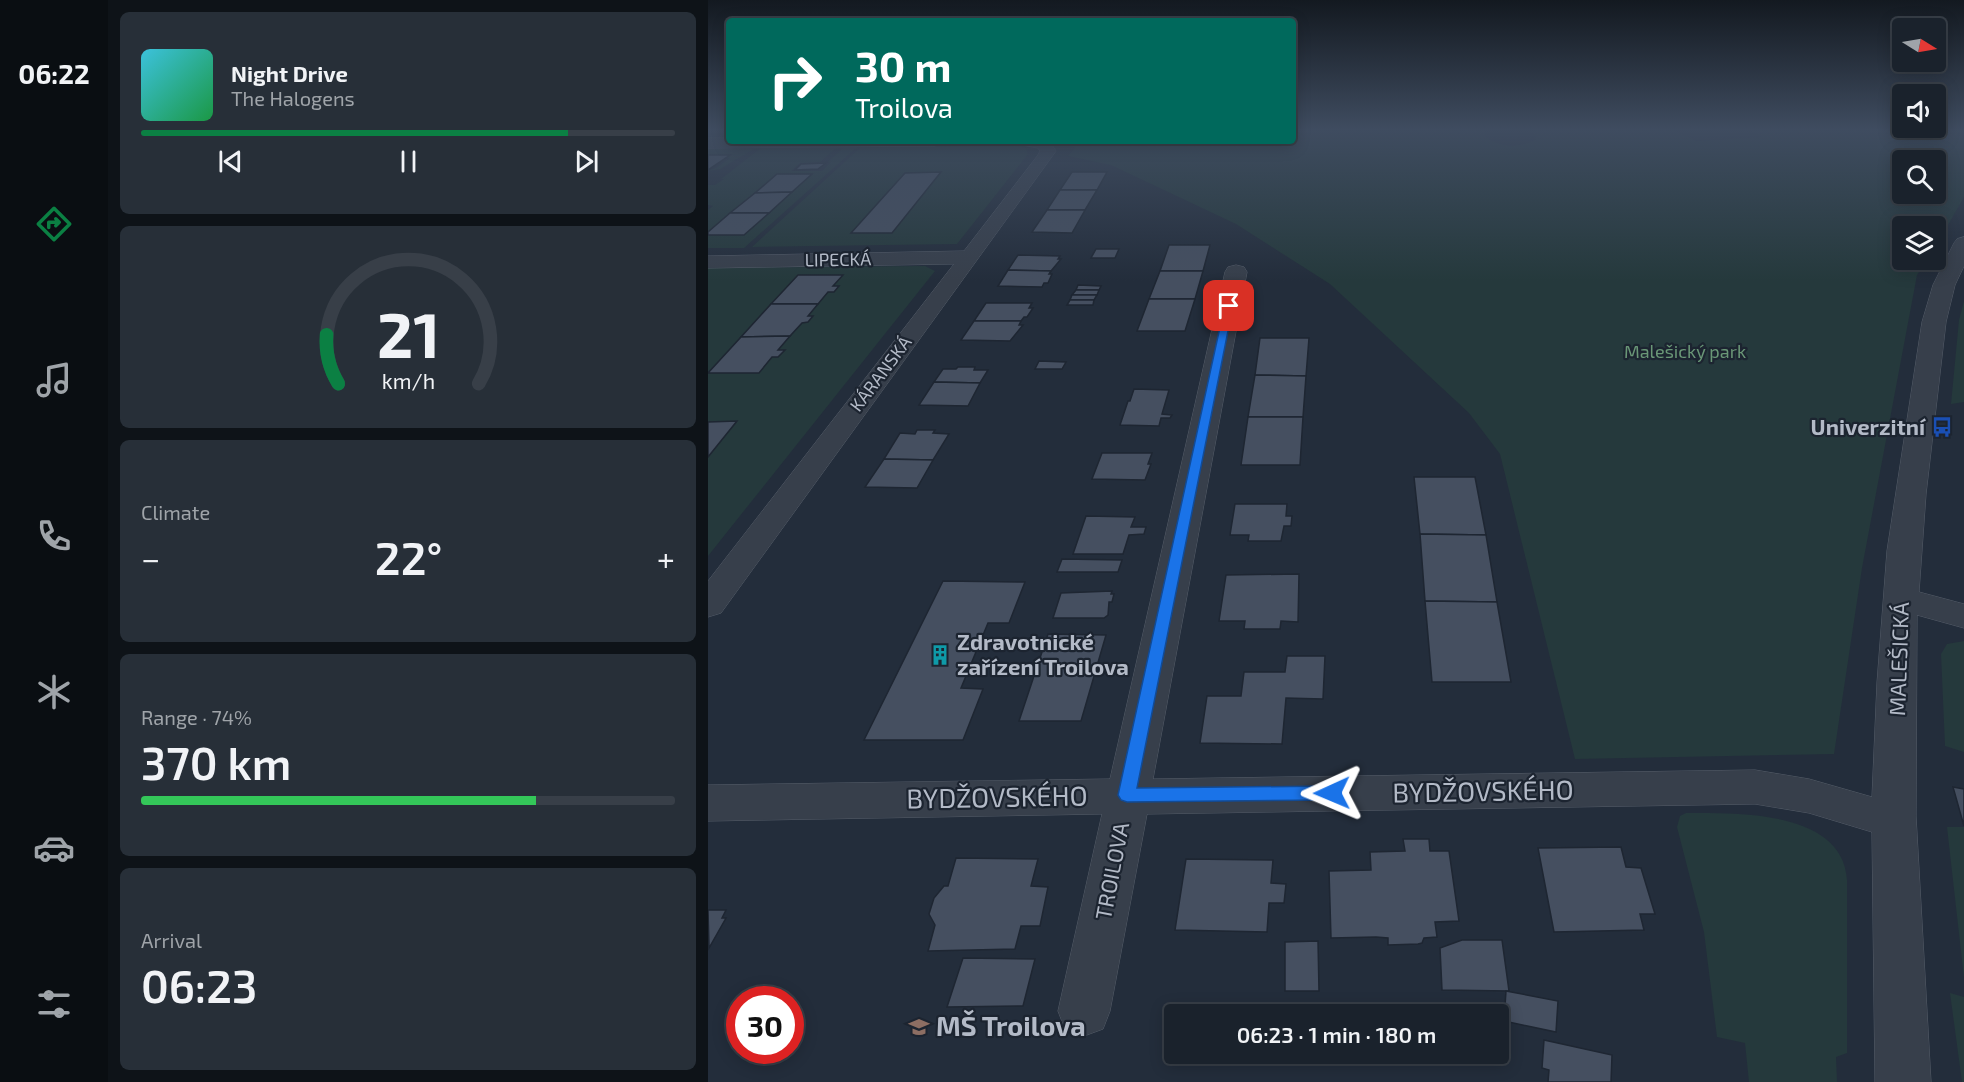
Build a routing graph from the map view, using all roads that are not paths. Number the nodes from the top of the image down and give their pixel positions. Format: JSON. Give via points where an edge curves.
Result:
{"nodes":[{"id":1,"x":1027,"y":180,"type":"edge"},
{"id":2,"x":1964,"y":243,"type":"edge"},
{"id":3,"x":968,"y":257,"type":"junction"},
{"id":4,"x":708,"y":262,"type":"edge"},
{"id":5,"x":1236,"y":272,"type":"dead end"},
{"id":6,"x":1902,"y":599,"type":"junction"},
{"id":7,"x":708,"y":605,"type":"edge"},
{"id":8,"x":1964,"y":616,"type":"edge"},
{"id":9,"x":1127,"y":795,"type":"junction"},
{"id":10,"x":708,"y":803,"type":"edge"},
{"id":11,"x":1894,"y":821,"type":"junction"},
{"id":12,"x":1084,"y":1011,"type":"dead end"},
{"id":13,"x":1903,"y":1082,"type":"edge"}],
"edges":[{"from":1,"to":3,"type":"street","name":"KÁRANSKÁ"},
{"from":2,"to":6,"type":"street","name":"MALEŠICKÁ","via":[[1944,285],[1934,322],[1904,551]]},
{"from":3,"to":4,"type":"street","name":"LIPECKÁ"},
{"from":3,"to":7,"type":"street","name":"KÁRANSKÁ"},
{"from":5,"to":9,"type":"street","name":"TROILOVA"},
{"from":6,"to":8,"type":"street"},
{"from":6,"to":11,"type":"street","name":"MALEŠICKÁ"},
{"from":9,"to":10,"type":"street","name":"BYDŽOVSKÉHO"},
{"from":9,"to":11,"type":"street","name":"BYDŽOVSKÉHO","via":[[1755,787],[1809,796]]},
{"from":9,"to":12,"type":"street","name":"TROILOVA"},
{"from":11,"to":13,"type":"street","name":"MALEŠICKÁ"}]}
